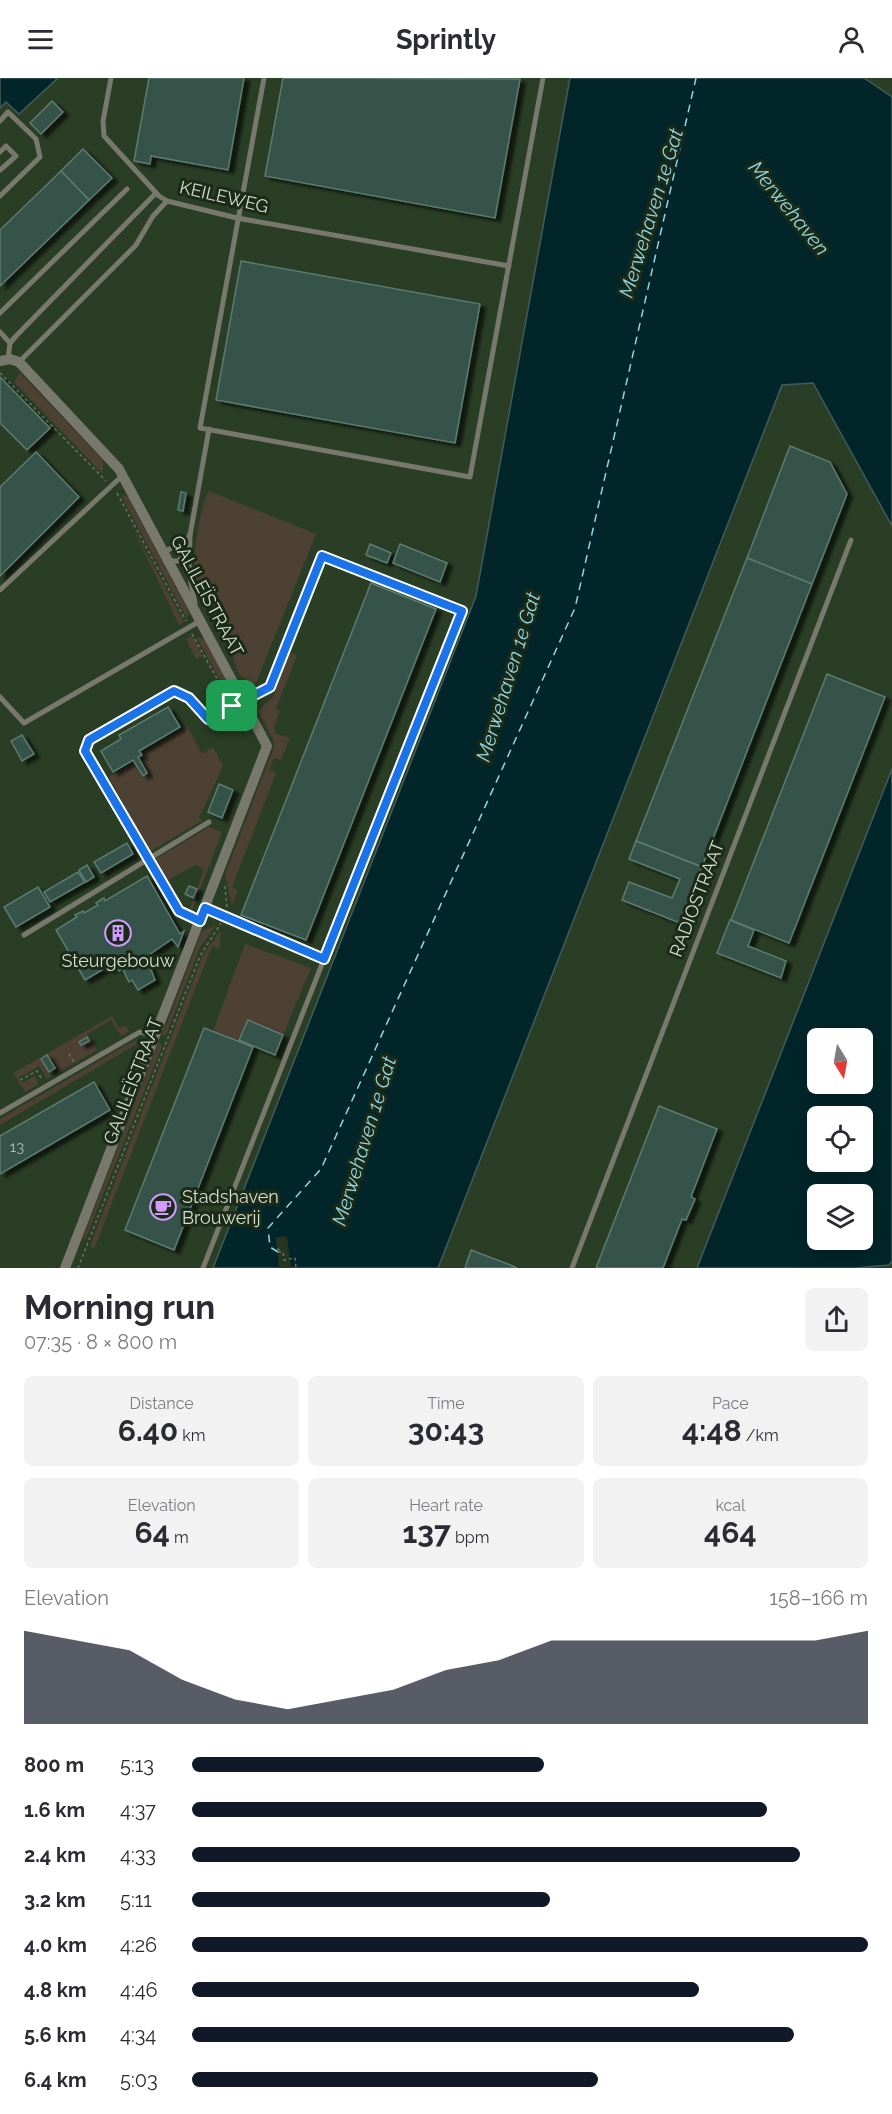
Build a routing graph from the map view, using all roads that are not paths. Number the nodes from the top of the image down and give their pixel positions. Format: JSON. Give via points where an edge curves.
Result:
{"nodes":[{"id":1,"x":111,"y":78,"type":"edge"},
{"id":2,"x":264,"y":78,"type":"edge"},
{"id":3,"x":543,"y":78,"type":"edge"},
{"id":4,"x":0,"y":121,"type":"edge"},
{"id":5,"x":0,"y":152,"type":"edge"},
{"id":6,"x":0,"y":170,"type":"edge"},
{"id":7,"x":128,"y":189,"type":"dead end"},
{"id":8,"x":156,"y":193,"type":"junction"},
{"id":9,"x":0,"y":196,"type":"edge"},
{"id":10,"x":167,"y":201,"type":"junction"},
{"id":11,"x":237,"y":218,"type":"junction"},
{"id":12,"x":509,"y":266,"type":"junction"},
{"id":13,"x":0,"y":313,"type":"edge"},
{"id":14,"x":0,"y":332,"type":"edge"},
{"id":15,"x":10,"y":344,"type":"junction"},
{"id":16,"x":7,"y":359,"type":"edge"},
{"id":17,"x":209,"y":429,"type":"junction"},
{"id":18,"x":123,"y":475,"type":"junction"},
{"id":19,"x":190,"y":535,"type":"junction"},
{"id":20,"x":851,"y":540,"type":"dead end"},
{"id":21,"x":188,"y":553,"type":"junction"},
{"id":22,"x":167,"y":556,"type":"junction"},
{"id":23,"x":0,"y":590,"type":"edge"},
{"id":24,"x":199,"y":616,"type":"junction"},
{"id":25,"x":0,"y":697,"type":"edge"},
{"id":26,"x":244,"y":700,"type":"junction"},
{"id":27,"x":209,"y":822,"type":"dead end"},
{"id":28,"x":148,"y":858,"type":"junction"},
{"id":29,"x":205,"y":908,"type":"junction"},
{"id":30,"x":200,"y":921,"type":"junction"},
{"id":31,"x":24,"y":935,"type":"dead end"},
{"id":32,"x":324,"y":959,"type":"junction"},
{"id":33,"x":155,"y":1038,"type":"junction"},
{"id":34,"x":0,"y":1113,"type":"edge"},
{"id":35,"x":65,"y":1268,"type":"edge"},
{"id":36,"x":203,"y":1268,"type":"edge"},
{"id":37,"x":572,"y":1268,"type":"edge"}],
"edges":[{"from":1,"to":8,"type":"lane","via":[[102,126],[104,136]]},
{"from":2,"to":11,"type":"lane"},
{"from":3,"to":12,"type":"lane"},
{"from":4,"to":9,"type":"lane","via":[[8,112],[36,139],[40,157]]},
{"from":5,"to":6,"type":"lane","via":[[6,146],[16,156]]},
{"from":7,"to":13,"type":"lane"},
{"from":8,"to":10,"type":"lane"},
{"from":8,"to":15,"type":"lane"},
{"from":10,"to":11,"type":"lane","name":"KEILEWEG"},
{"from":10,"to":16,"type":"lane","name":"KEILEWEG","via":[[136,245]]},
{"from":11,"to":12,"type":"lane","name":"KEILEWEG"},
{"from":11,"to":17,"type":"lane","via":[[200,428]]},
{"from":12,"to":17,"type":"lane","via":[[470,477]]},
{"from":14,"to":15,"type":"lane"},
{"from":15,"to":16,"type":"lane"},
{"from":16,"to":18,"type":"street","name":"GALILEÏSTRAAT"},
{"from":17,"to":19,"type":"lane"},
{"from":18,"to":22,"type":"street","name":"GALILEÏSTRAAT"},
{"from":18,"to":23,"type":"lane"},
{"from":19,"to":21,"type":"lane"},
{"from":19,"to":22,"type":"lane"},
{"from":20,"to":37,"type":"lane","name":"RADIOSTRAAT"},
{"from":21,"to":22,"type":"lane","via":[[178,561]]},
{"from":21,"to":24,"type":"lane"},
{"from":22,"to":24,"type":"street","name":"GALILEÏSTRAAT"},
{"from":24,"to":25,"type":"lane","via":[[24,723]]},
{"from":24,"to":26,"type":"street","name":"GALILEÏSTRAAT"},
{"from":26,"to":28,"type":"lane","via":[[208,719],[189,698],[174,691],[89,740],[85,751]]},
{"from":26,"to":29,"type":"street","name":"GALILEÏSTRAAT","via":[[266,742],[266,751]]},
{"from":26,"to":32,"type":"lane","via":[[270,687],[322,556],[462,611]]},
{"from":27,"to":28,"type":"lane"},
{"from":28,"to":30,"type":"lane","via":[[179,911]]},
{"from":28,"to":31,"type":"lane"},
{"from":29,"to":30,"type":"street","name":"GALILEÏSTRAAT"},
{"from":29,"to":32,"type":"lane"},
{"from":30,"to":33,"type":"street","name":"GALILEÏSTRAAT"},
{"from":32,"to":36,"type":"lane"},
{"from":33,"to":34,"type":"lane","via":[[140,1032]]},
{"from":33,"to":35,"type":"street","name":"GALILEÏSTRAAT"}]}
